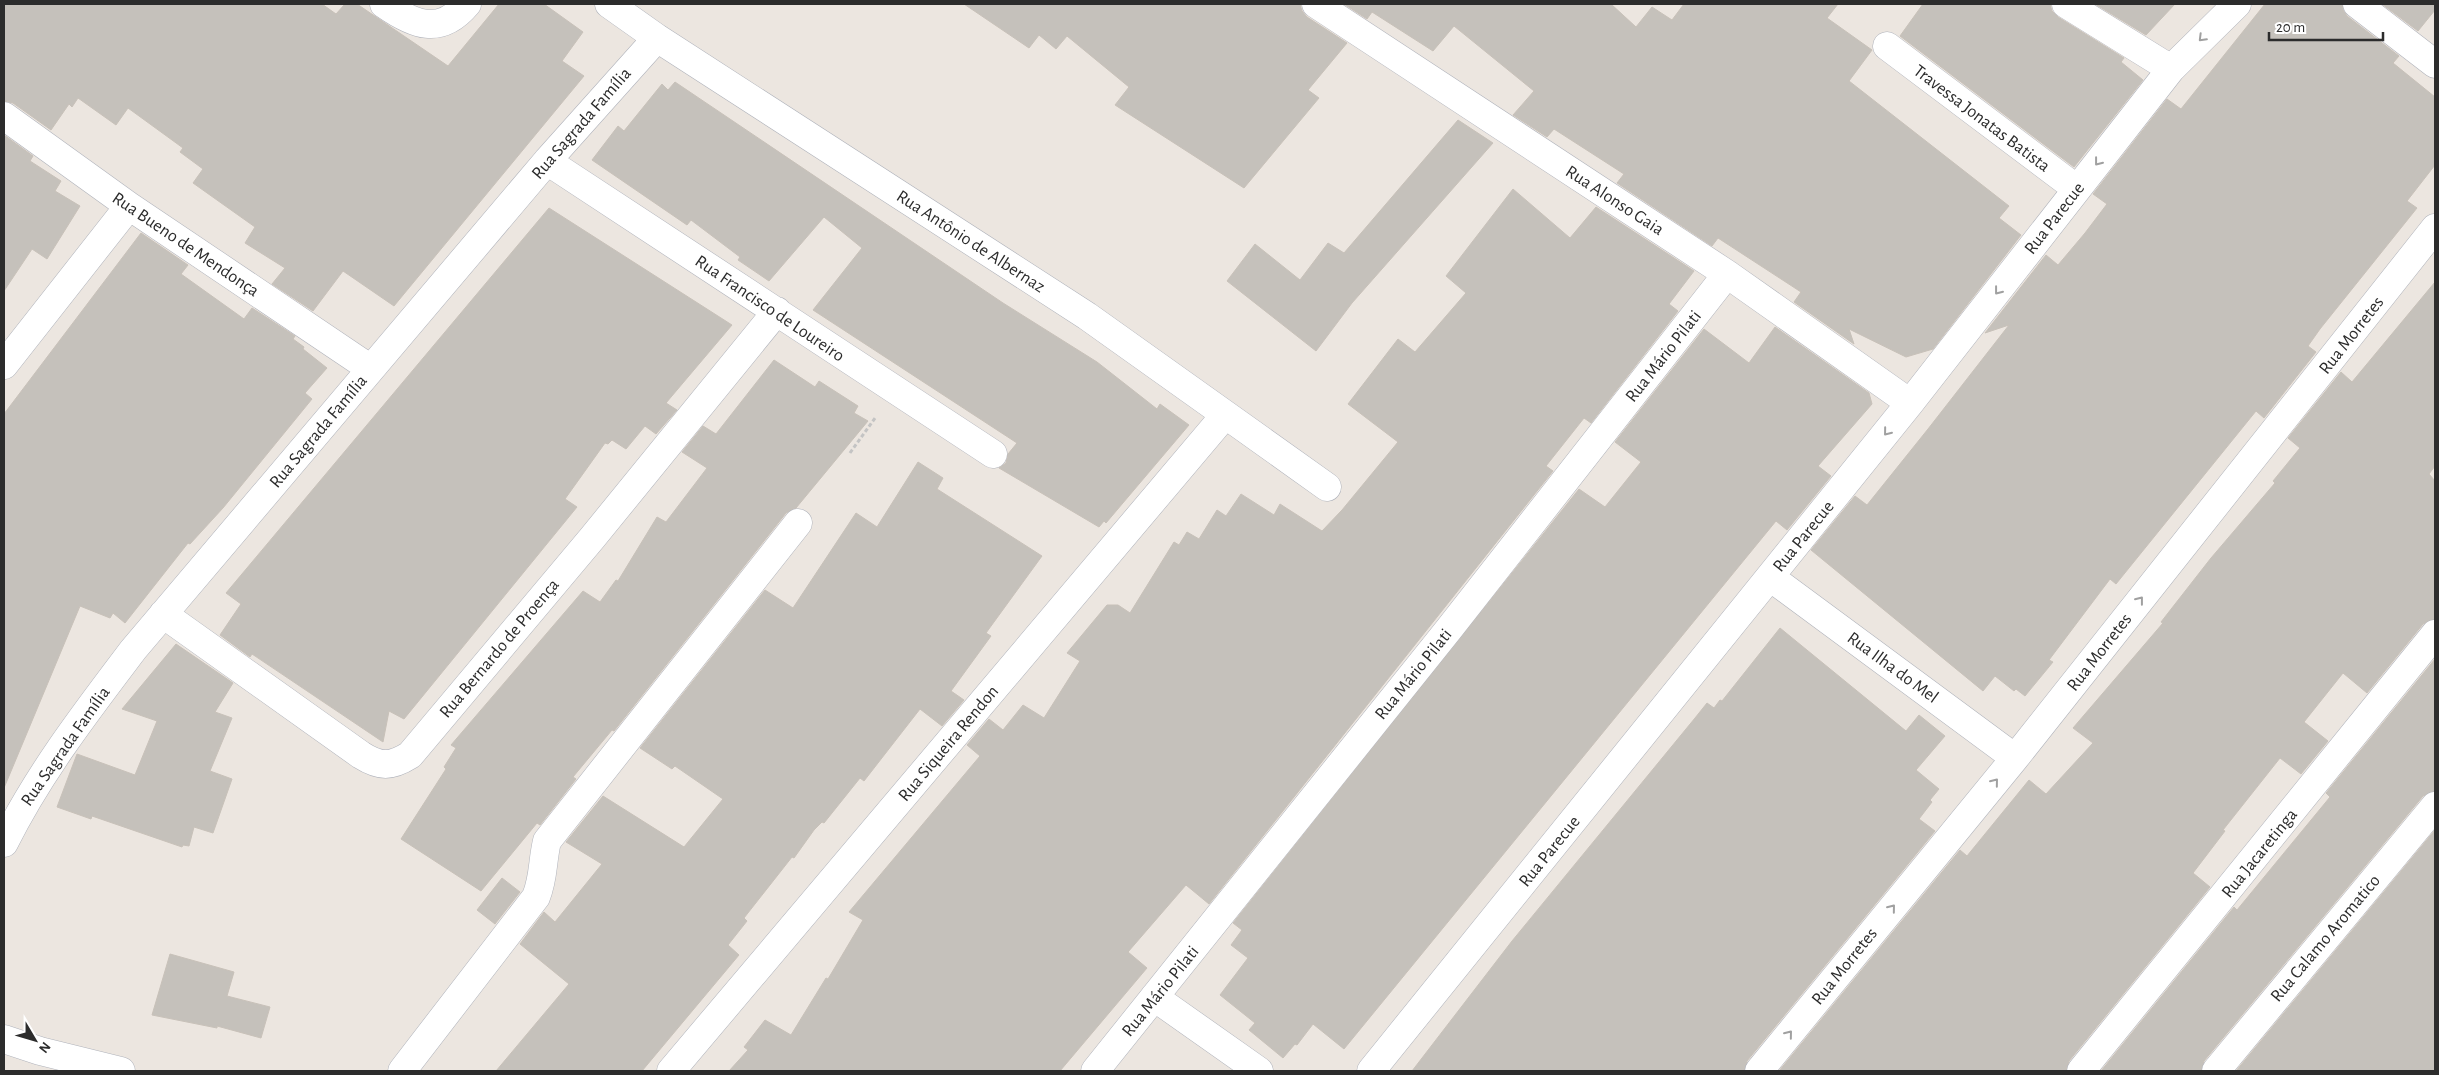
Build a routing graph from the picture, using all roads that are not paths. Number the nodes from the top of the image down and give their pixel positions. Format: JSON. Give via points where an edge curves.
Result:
{"nodes":[{"id":1,"x":384,"y":4,"type":"edge"},
{"id":2,"x":467,"y":4,"type":"edge"},
{"id":3,"x":609,"y":4,"type":"edge"},
{"id":4,"x":1316,"y":4,"type":"edge"},
{"id":5,"x":2066,"y":4,"type":"edge"},
{"id":6,"x":2236,"y":4,"type":"edge"},
{"id":7,"x":2356,"y":4,"type":"edge"},
{"id":8,"x":657,"y":38,"type":"junction"},
{"id":9,"x":1887,"y":46,"type":"dead end"},
{"id":10,"x":2435,"y":62,"type":"edge"},
{"id":11,"x":2171,"y":69,"type":"junction"},
{"id":12,"x":4,"y":116,"type":"edge"},
{"id":13,"x":547,"y":161,"type":"junction"},
{"id":14,"x":2077,"y":189,"type":"junction"},
{"id":15,"x":130,"y":206,"type":"junction"},
{"id":16,"x":2435,"y":228,"type":"edge"},
{"id":17,"x":1727,"y":274,"type":"junction"},
{"id":18,"x":777,"y":312,"type":"junction"},
{"id":19,"x":4,"y":364,"type":"edge"},
{"id":20,"x":371,"y":369,"type":"junction"},
{"id":21,"x":1910,"y":403,"type":"junction"},
{"id":22,"x":1225,"y":414,"type":"junction"},
{"id":23,"x":993,"y":454,"type":"dead end"},
{"id":24,"x":1326,"y":487,"type":"dead end"},
{"id":25,"x":798,"y":523,"type":"dead end"},
{"id":26,"x":1770,"y":577,"type":"junction"},
{"id":27,"x":164,"y":614,"type":"junction"},
{"id":28,"x":2435,"y":634,"type":"edge"},
{"id":29,"x":2015,"y":758,"type":"junction"},
{"id":30,"x":2435,"y":806,"type":"edge"},
{"id":31,"x":4,"y":843,"type":"edge"},
{"id":32,"x":1154,"y":997,"type":"junction"},
{"id":33,"x":4,"y":1039,"type":"edge"},
{"id":34,"x":121,"y":1071,"type":"edge"},
{"id":35,"x":402,"y":1071,"type":"edge"},
{"id":36,"x":671,"y":1071,"type":"edge"},
{"id":37,"x":1095,"y":1071,"type":"edge"},
{"id":38,"x":1259,"y":1071,"type":"edge"},
{"id":39,"x":1372,"y":1071,"type":"edge"},
{"id":40,"x":1759,"y":1071,"type":"edge"},
{"id":41,"x":2081,"y":1071,"type":"edge"},
{"id":42,"x":2216,"y":1071,"type":"edge"}],
"edges":[{"from":1,"to":2,"type":"street","via":[[408,19],[426,25],[443,23]]},
{"from":3,"to":8,"type":"street","name":"Rua Antônio de Albernaz"},
{"from":4,"to":17,"type":"street","name":"Rua Alonso Gaia"},
{"from":5,"to":11,"type":"street"},
{"from":6,"to":11,"type":"street","name":"Rua Parecue","one_way":true},
{"from":7,"to":10,"type":"street"},
{"from":8,"to":13,"type":"street","name":"Rua Sagrada Família"},
{"from":8,"to":22,"type":"street","name":"Rua Antônio de Albernaz","via":[[1087,316]]},
{"from":9,"to":14,"type":"street","name":"Travessa Jonatas Batista"},
{"from":11,"to":14,"type":"street","name":"Rua Parecue","one_way":true},
{"from":12,"to":15,"type":"street","name":"Rua Bueno de Mendonça"},
{"from":13,"to":18,"type":"street","name":"Rua Francisco de Loureiro"},
{"from":13,"to":20,"type":"street","name":"Rua Sagrada Família"},
{"from":14,"to":21,"type":"street","name":"Rua Parecue","one_way":true},
{"from":15,"to":19,"type":"street"},
{"from":15,"to":20,"type":"street","name":"Rua Bueno de Mendonça"},
{"from":29,"to":16,"type":"street","name":"Rua Morretes","one_way":true},
{"from":17,"to":21,"type":"street","name":"Rua Alonso Gaia"},
{"from":17,"to":32,"type":"street","name":"Rua Mário Pilati","via":[[1449,629]]},
{"from":18,"to":23,"type":"street","name":"Rua Francisco de Loureiro"},
{"from":18,"to":27,"type":"street","name":"Rua Bernardo de Proença","via":[[410,755],[397,763],[387,766],[361,755]]},
{"from":20,"to":27,"type":"street","name":"Rua Sagrada Família"},
{"from":21,"to":26,"type":"street","name":"Rua Parecue","one_way":true},
{"from":22,"to":24,"type":"street","name":"Rua Antônio de Albernaz"},
{"from":22,"to":36,"type":"street","name":"Rua Siqueira Rendon"},
{"from":25,"to":35,"type":"street","via":[[547,841],[542,861],[544,879],[536,898]]},
{"from":26,"to":29,"type":"street","name":"Rua Ilha do Mel"},
{"from":26,"to":39,"type":"street","name":"Rua Parecue"},
{"from":27,"to":31,"type":"street","name":"Rua Sagrada Família","via":[[75,726],[24,803]]},
{"from":28,"to":41,"type":"street","name":"Rua Jacaretinga"},
{"from":40,"to":29,"type":"street","name":"Rua Morretes","one_way":true},
{"from":30,"to":42,"type":"street","name":"Rua Calamo Aromatico"},
{"from":32,"to":37,"type":"street","name":"Rua Mário Pilati"},
{"from":32,"to":38,"type":"street"},
{"from":33,"to":34,"type":"street"}]}
